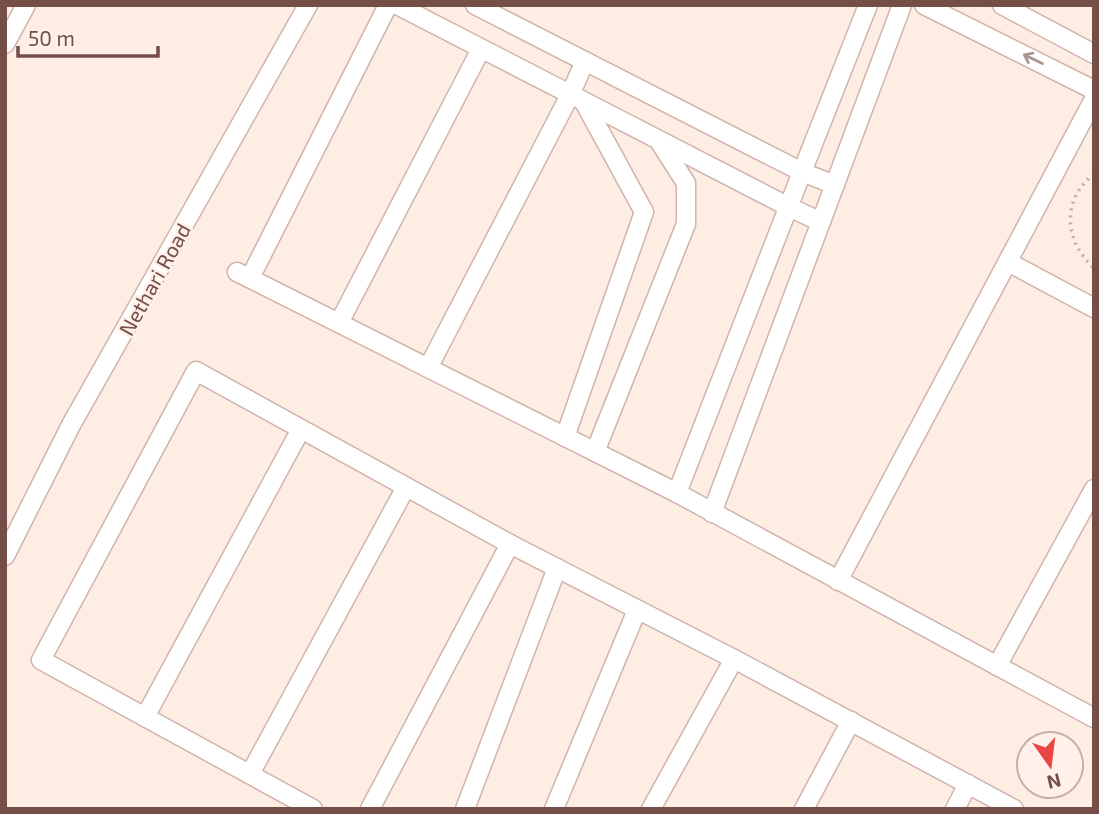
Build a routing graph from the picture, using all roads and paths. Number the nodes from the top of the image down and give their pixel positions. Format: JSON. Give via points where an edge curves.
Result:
{"nodes":[{"id":1,"x":26,"y":5,"type":"edge"},
{"id":2,"x":307,"y":5,"type":"edge"},
{"id":3,"x":388,"y":5,"type":"edge"},
{"id":4,"x":397,"y":5,"type":"edge"},
{"id":5,"x":475,"y":5,"type":"edge"},
{"id":6,"x":868,"y":5,"type":"edge"},
{"id":7,"x":902,"y":5,"type":"edge"},
{"id":8,"x":924,"y":5,"type":"edge"},
{"id":9,"x":1002,"y":5,"type":"edge"},
{"id":10,"x":5,"y":44,"type":"edge"},
{"id":11,"x":481,"y":49,"type":"junction"},
{"id":12,"x":1094,"y":54,"type":"edge"},
{"id":13,"x":585,"y":61,"type":"junction"},
{"id":14,"x":1094,"y":90,"type":"edge"},
{"id":15,"x":577,"y":98,"type":"junction"},
{"id":16,"x":1094,"y":99,"type":"edge"},
{"id":17,"x":658,"y":140,"type":"junction"},
{"id":18,"x":802,"y":172,"type":"junction"},
{"id":19,"x":1094,"y":174,"type":"edge"},
{"id":20,"x":835,"y":186,"type":"junction"},
{"id":21,"x":789,"y":208,"type":"junction"},
{"id":22,"x":821,"y":222,"type":"junction"},
{"id":23,"x":1008,"y":262,"type":"junction"},
{"id":24,"x":1094,"y":268,"type":"edge"},
{"id":25,"x":1094,"y":308,"type":"edge"},
{"id":26,"x":339,"y":323,"type":"junction"},
{"id":27,"x":428,"y":368,"type":"junction"},
{"id":28,"x":301,"y":429,"type":"junction"},
{"id":29,"x":565,"y":437,"type":"junction"},
{"id":30,"x":595,"y":452,"type":"junction"},
{"id":31,"x":406,"y":487,"type":"junction"},
{"id":32,"x":1094,"y":489,"type":"edge"},
{"id":33,"x":677,"y":493,"type":"junction"},
{"id":34,"x":712,"y":513,"type":"junction"},
{"id":35,"x":510,"y":544,"type":"junction"},
{"id":36,"x":5,"y":556,"type":"edge"},
{"id":37,"x":557,"y":568,"type":"junction"},
{"id":38,"x":838,"y":581,"type":"junction"},
{"id":39,"x":638,"y":610,"type":"junction"},
{"id":40,"x":734,"y":659,"type":"junction"},
{"id":41,"x":997,"y":666,"type":"junction"},
{"id":42,"x":145,"y":717,"type":"junction"},
{"id":43,"x":1094,"y":718,"type":"edge"},
{"id":44,"x":851,"y":721,"type":"junction"},
{"id":45,"x":250,"y":775,"type":"junction"},
{"id":46,"x":968,"y":784,"type":"junction"},
{"id":47,"x":313,"y":809,"type":"edge"},
{"id":48,"x":370,"y":809,"type":"edge"},
{"id":49,"x":465,"y":809,"type":"edge"},
{"id":50,"x":554,"y":809,"type":"edge"},
{"id":51,"x":651,"y":809,"type":"edge"},
{"id":52,"x":804,"y":809,"type":"edge"},
{"id":53,"x":955,"y":809,"type":"edge"},
{"id":54,"x":1014,"y":809,"type":"edge"}],
"edges":[{"from":1,"to":10,"type":"street"},
{"from":2,"to":36,"type":"street","name":"Nethari Road","via":[[71,425]]},
{"from":3,"to":26,"type":"street","via":[[244,275]]},
{"from":4,"to":11,"type":"street"},
{"from":5,"to":13,"type":"street"},
{"from":6,"to":18,"type":"street"},
{"from":7,"to":20,"type":"street"},
{"from":14,"to":8,"type":"street","one_way":true},
{"from":9,"to":12,"type":"street"},
{"from":11,"to":15,"type":"street"},
{"from":11,"to":26,"type":"street"},
{"from":13,"to":15,"type":"street"},
{"from":13,"to":18,"type":"street"},
{"from":15,"to":17,"type":"street"},
{"from":15,"to":27,"type":"street"},
{"from":15,"to":29,"type":"street","via":[[643,212]]},
{"from":16,"to":23,"type":"street"},
{"from":17,"to":21,"type":"street"},
{"from":17,"to":30,"type":"street","via":[[686,183],[686,224]]},
{"from":18,"to":20,"type":"street"},
{"from":18,"to":21,"type":"street"},
{"from":19,"to":24,"type":"path","via":[[1075,197],[1070,222],[1077,247]]},
{"from":20,"to":22,"type":"street"},
{"from":21,"to":22,"type":"street"},
{"from":21,"to":33,"type":"street"},
{"from":22,"to":34,"type":"street"},
{"from":23,"to":25,"type":"street"},
{"from":23,"to":38,"type":"street"},
{"from":26,"to":27,"type":"street"},
{"from":27,"to":29,"type":"street"},
{"from":28,"to":31,"type":"street"},
{"from":28,"to":42,"type":"street"},
{"from":28,"to":42,"type":"street","via":[[196,372],[41,660]]},
{"from":29,"to":30,"type":"street"},
{"from":30,"to":33,"type":"street"},
{"from":31,"to":35,"type":"street"},
{"from":31,"to":45,"type":"street"},
{"from":32,"to":41,"type":"street"},
{"from":33,"to":34,"type":"street"},
{"from":34,"to":38,"type":"street"},
{"from":35,"to":37,"type":"street"},
{"from":35,"to":48,"type":"street"},
{"from":37,"to":39,"type":"street"},
{"from":37,"to":49,"type":"street"},
{"from":38,"to":41,"type":"street"},
{"from":39,"to":40,"type":"street"},
{"from":39,"to":50,"type":"street"},
{"from":40,"to":44,"type":"street"},
{"from":40,"to":51,"type":"street"},
{"from":41,"to":43,"type":"street"},
{"from":42,"to":45,"type":"street"},
{"from":44,"to":46,"type":"street"},
{"from":44,"to":52,"type":"street"},
{"from":45,"to":47,"type":"street"},
{"from":46,"to":53,"type":"street"},
{"from":46,"to":54,"type":"street"}]}
